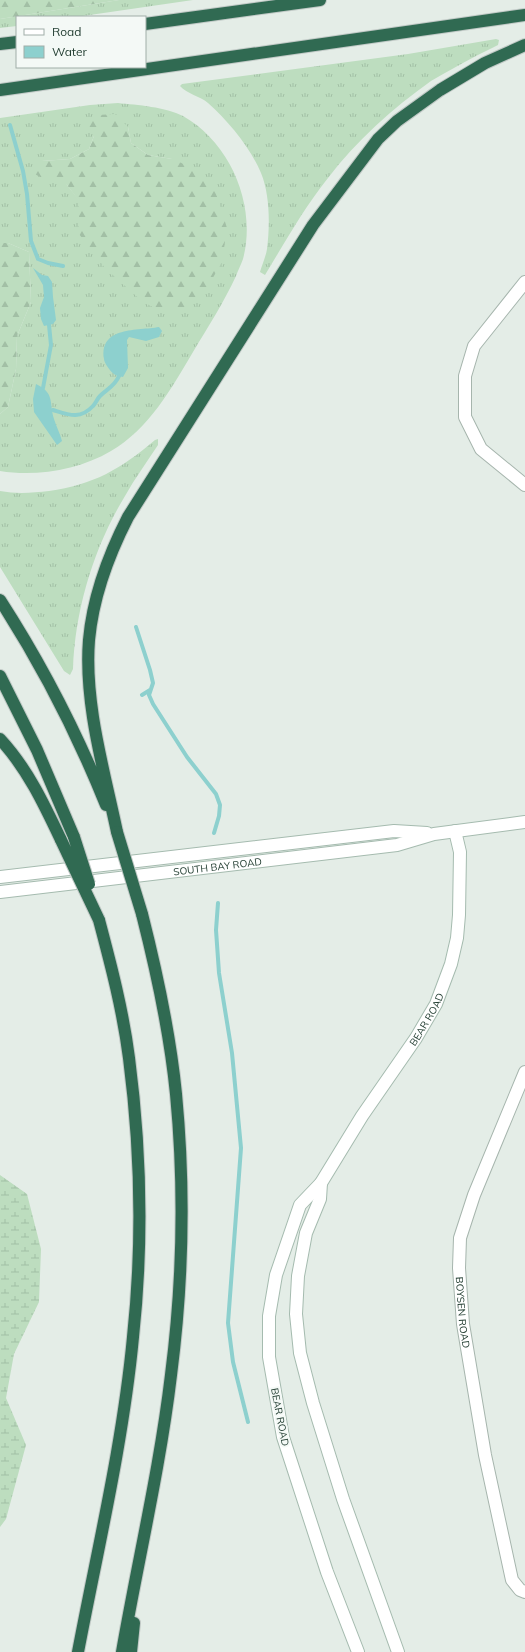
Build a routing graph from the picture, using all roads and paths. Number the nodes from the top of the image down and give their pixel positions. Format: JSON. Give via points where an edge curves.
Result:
{"nodes":[{"id":1,"x":320,"y":0,"type":"edge"},
{"id":2,"x":525,"y":15,"type":"edge"},
{"id":3,"x":146,"y":24,"type":"edge"},
{"id":4,"x":16,"y":42,"type":"edge"},
{"id":5,"x":0,"y":44,"type":"edge"},
{"id":6,"x":525,"y":45,"type":"edge"},
{"id":7,"x":0,"y":90,"type":"edge"},
{"id":8,"x":525,"y":282,"type":"edge"},
{"id":9,"x":525,"y":485,"type":"edge"},
{"id":10,"x":0,"y":600,"type":"edge"},
{"id":11,"x":0,"y":676,"type":"edge"},
{"id":12,"x":0,"y":739,"type":"edge"},
{"id":13,"x":525,"y":822,"type":"edge"},
{"id":14,"x":455,"y":831,"type":"junction"},
{"id":15,"x":117,"y":832,"type":"junction"},
{"id":16,"x":434,"y":834,"type":"junction"},
{"id":17,"x":0,"y":877,"type":"edge"},
{"id":18,"x":0,"y":892,"type":"edge"},
{"id":19,"x":99,"y":920,"type":"junction"},
{"id":20,"x":525,"y":1072,"type":"edge"},
{"id":21,"x":321,"y":1183,"type":"junction"},
{"id":22,"x":139,"y":1560,"type":"junction"},
{"id":23,"x":525,"y":1592,"type":"edge"},
{"id":24,"x":78,"y":1652,"type":"edge"},
{"id":25,"x":122,"y":1652,"type":"edge"},
{"id":26,"x":131,"y":1652,"type":"edge"},
{"id":27,"x":358,"y":1652,"type":"edge"},
{"id":28,"x":398,"y":1652,"type":"edge"}],
"edges":[{"from":1,"to":3,"type":"highway"},
{"from":2,"to":7,"type":"highway"},
{"from":4,"to":5,"type":"highway"},
{"from":6,"to":15,"type":"highway","via":[[485,63],[440,90],[378,139],[313,225],[128,517],[99,588],[89,652],[91,699]]},
{"from":8,"to":9,"type":"street","via":[[474,346],[465,376],[465,417],[481,449]]},
{"from":10,"to":15,"type":"highway","via":[[62,705]]},
{"from":11,"to":19,"type":"highway","bridge":true,"via":[[37,750],[74,838]]},
{"from":12,"to":19,"type":"highway","bridge":true,"via":[[42,799]]},
{"from":13,"to":14,"type":"street","name":"SOUTH BAY ROAD"},
{"from":14,"to":16,"type":"street","name":"SOUTH BAY ROAD"},
{"from":14,"to":21,"type":"street","name":"BEAR ROAD","via":[[460,852],[458,938],[436,1004]]},
{"from":15,"to":22,"type":"highway","bridge":true,"via":[[142,914],[162,1000],[176,1093],[182,1187],[179,1290],[171,1375]]},
{"from":16,"to":17,"type":"street","name":"SOUTH BAY ROAD","via":[[394,831]]},
{"from":16,"to":18,"type":"street","name":"SOUTH BAY ROAD","via":[[397,845]]},
{"from":19,"to":24,"type":"highway","via":[[121,1010],[129,1056],[138,1150],[139,1243],[135,1321],[128,1384]]},
{"from":20,"to":23,"type":"street","name":"BOYSEN ROAD","via":[[474,1195],[460,1238],[459,1268],[463,1324],[485,1455],[512,1580]]},
{"from":21,"to":27,"type":"street","name":"BEAR ROAD","via":[[300,1205],[276,1275],[270,1316],[269,1357],[283,1437],[327,1572]]},
{"from":21,"to":28,"type":"street","name":"BEAR ROAD","via":[[320,1199],[306,1233],[298,1276],[296,1314],[300,1353],[343,1499]]},
{"from":22,"to":25,"type":"highway"},
{"from":22,"to":26,"type":"highway"}]}
